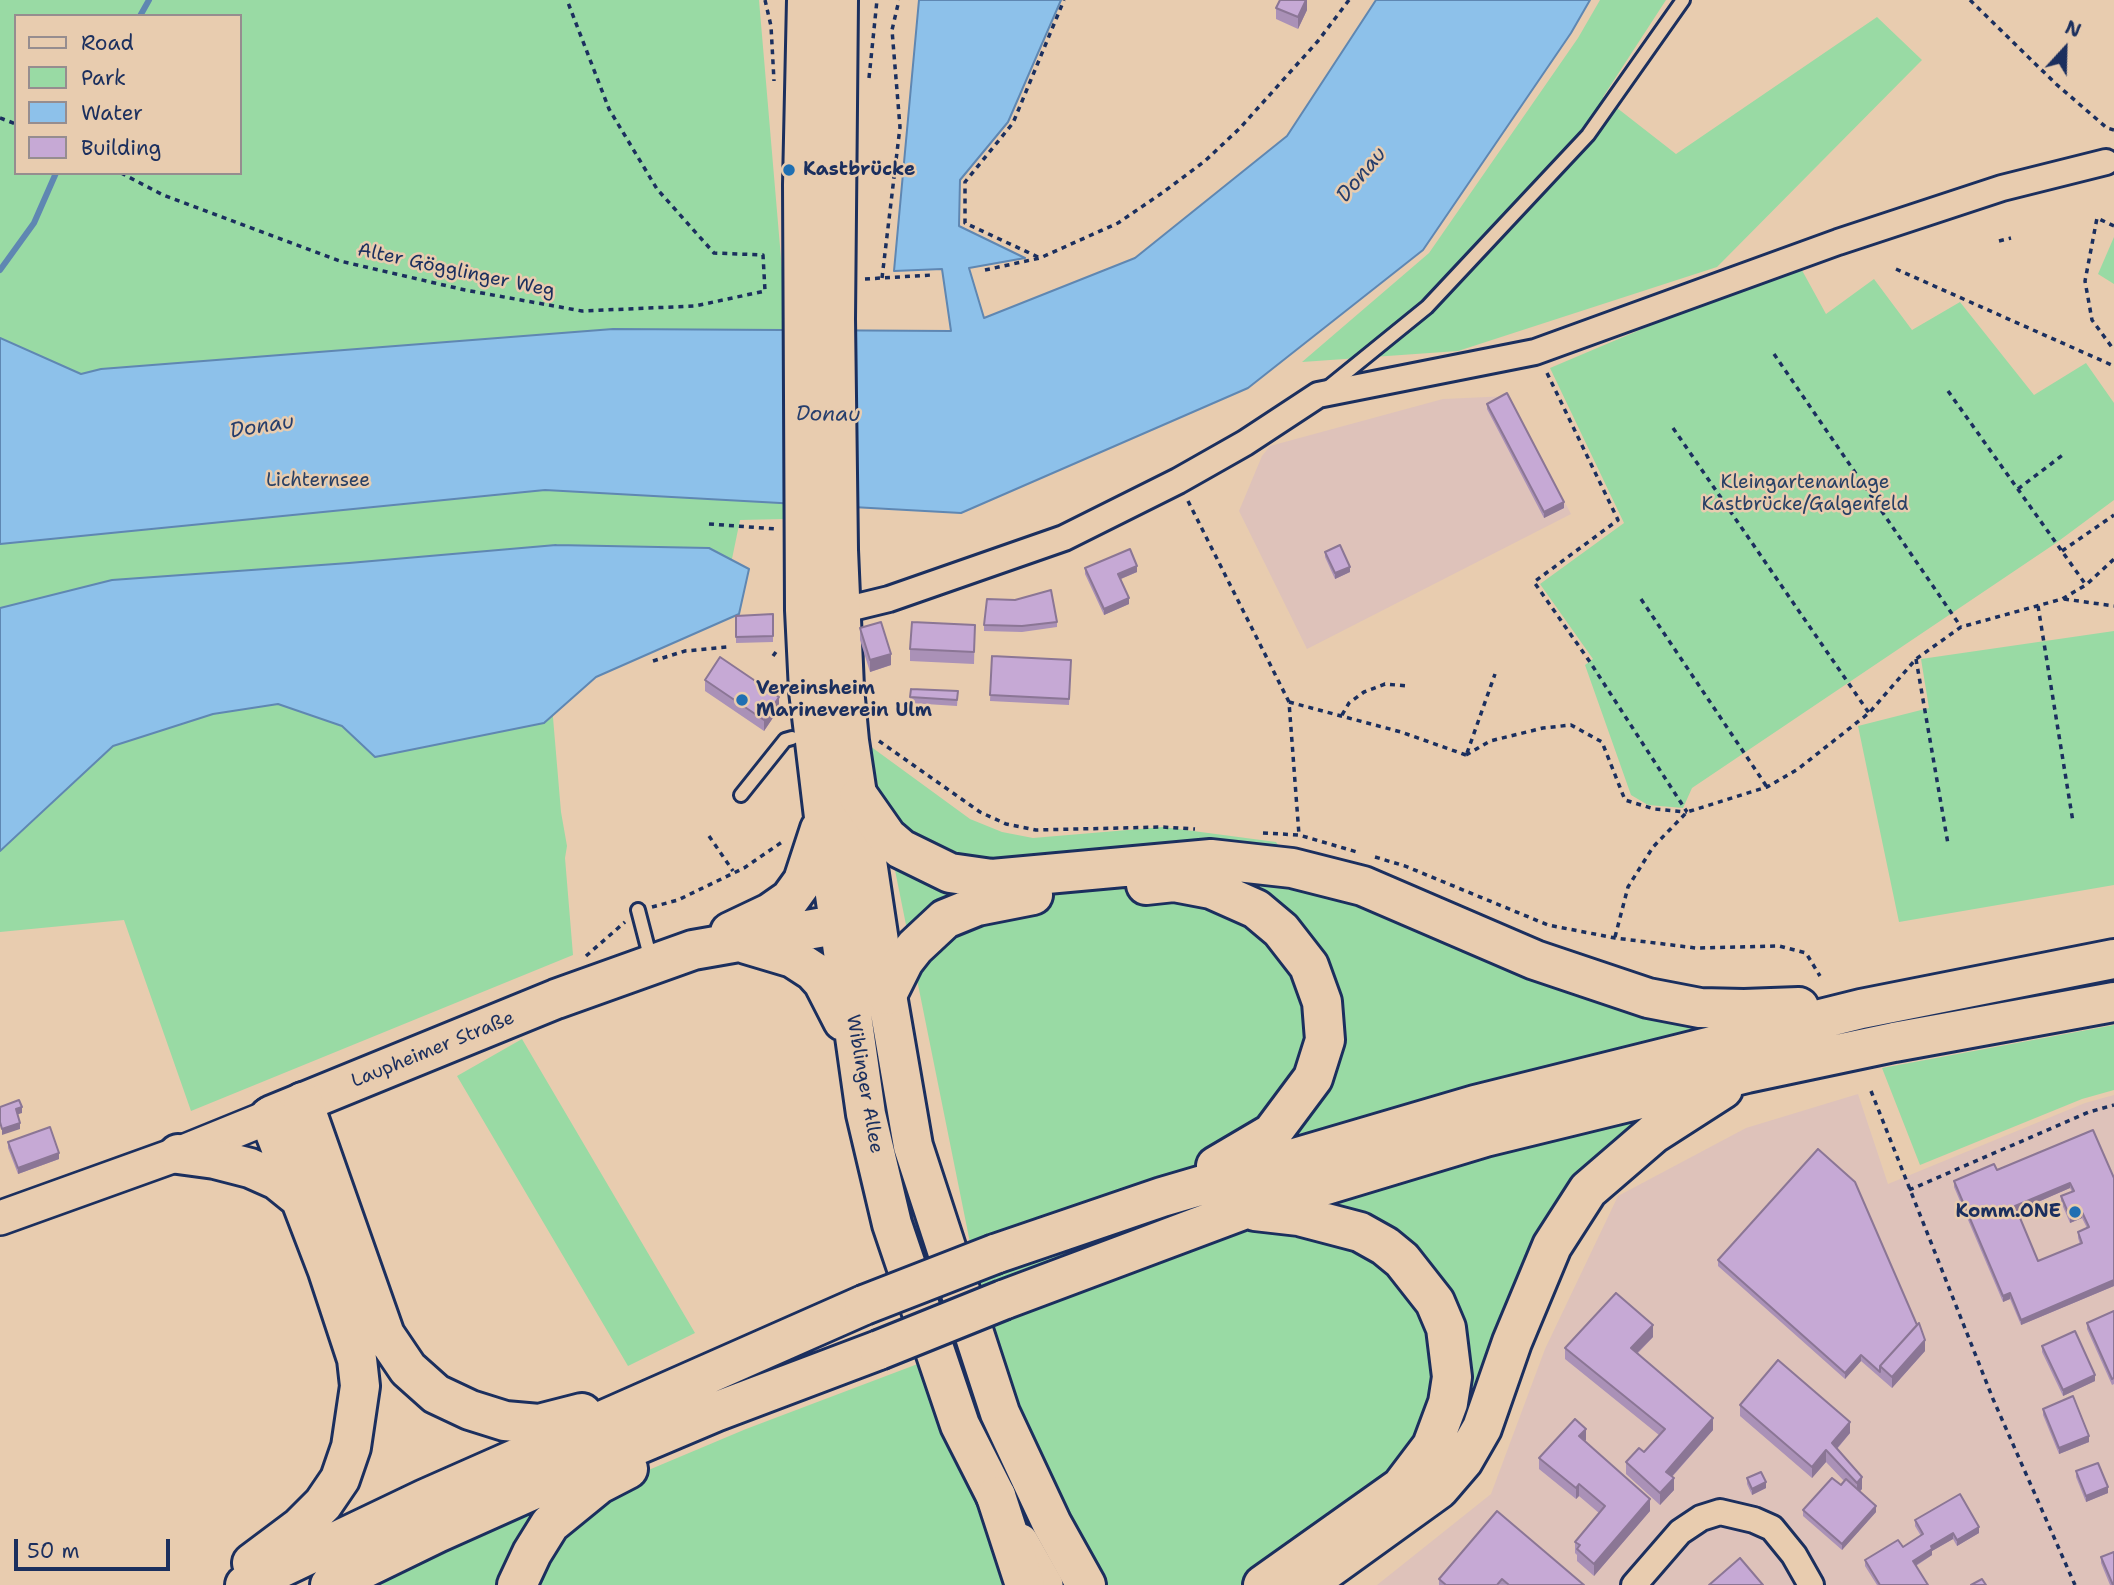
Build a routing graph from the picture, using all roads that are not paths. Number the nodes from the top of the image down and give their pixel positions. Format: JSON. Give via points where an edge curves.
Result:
{"nodes":[{"id":1,"x":807,"y":0,"type":"edge"},
{"id":2,"x":838,"y":0,"type":"edge"},
{"id":3,"x":1683,"y":0,"type":"edge"},
{"id":4,"x":2106,"y":162,"type":"dead end"},
{"id":5,"x":820,"y":320,"type":"junction"},
{"id":6,"x":1318,"y":395,"type":"junction"},
{"id":7,"x":823,"y":610,"type":"junction"},
{"id":8,"x":792,"y":738,"type":"dead end"},
{"id":9,"x":860,"y":765,"type":"junction"},
{"id":10,"x":741,"y":795,"type":"dead end"},
{"id":11,"x":824,"y":817,"type":"junction"},
{"id":12,"x":638,"y":910,"type":"dead end"},
{"id":13,"x":876,"y":918,"type":"junction"},
{"id":14,"x":838,"y":924,"type":"junction"},
{"id":15,"x":740,"y":943,"type":"junction"},
{"id":16,"x":693,"y":950,"type":"junction"},
{"id":17,"x":2114,"y":959,"type":"edge"},
{"id":18,"x":652,"y":964,"type":"junction"},
{"id":19,"x":887,"y":995,"type":"junction"},
{"id":20,"x":2114,"y":1002,"type":"edge"},
{"id":21,"x":1861,"y":1009,"type":"junction"},
{"id":22,"x":856,"y":1056,"type":"junction"},
{"id":23,"x":1747,"y":1073,"type":"junction"},
{"id":24,"x":286,"y":1110,"type":"junction"},
{"id":25,"x":178,"y":1154,"type":"junction"},
{"id":26,"x":1162,"y":1197,"type":"junction"},
{"id":27,"x":303,"y":1201,"type":"junction"},
{"id":28,"x":1243,"y":1210,"type":"junction"},
{"id":29,"x":0,"y":1218,"type":"edge"},
{"id":30,"x":654,"y":1398,"type":"junction"},
{"id":31,"x":715,"y":1412,"type":"junction"},
{"id":32,"x":996,"y":1496,"type":"junction"},
{"id":33,"x":223,"y":1585,"type":"edge"},
{"id":34,"x":245,"y":1585,"type":"edge"},
{"id":35,"x":330,"y":1585,"type":"edge"},
{"id":36,"x":517,"y":1585,"type":"edge"},
{"id":37,"x":1025,"y":1585,"type":"edge"},
{"id":38,"x":1046,"y":1585,"type":"edge"},
{"id":39,"x":1086,"y":1585,"type":"edge"},
{"id":40,"x":1263,"y":1585,"type":"edge"},
{"id":41,"x":1306,"y":1585,"type":"edge"},
{"id":42,"x":1634,"y":1585,"type":"edge"},
{"id":43,"x":1811,"y":1585,"type":"edge"}],
"edges":[{"from":1,"to":5,"type":"main road"},
{"from":2,"to":5,"type":"main road"},
{"from":3,"to":6,"type":"lane","via":[[1588,135],[1427,307]]},
{"from":4,"to":6,"type":"street","via":[[2002,188],[1863,233],[1535,352]]},
{"from":5,"to":7,"type":"main road"},
{"from":6,"to":7,"type":"street","via":[[1178,481],[1064,538],[889,599]]},
{"from":7,"to":9,"type":"main road","name":"Wiblinger Allee"},
{"from":7,"to":11,"type":"main road","name":"Wiblinger Allee","via":[[809,691]]},
{"from":8,"to":10,"type":"lane","via":[[785,740]]},
{"from":9,"to":13,"type":"main road","name":"Wiblinger Allee"},
{"from":9,"to":21,"type":"main road","via":[[887,837],[950,873],[992,879],[1211,859],[1292,868],[1363,886],[1535,960],[1648,998],[1700,1008]]},
{"from":11,"to":14,"type":"main road","name":"Wiblinger Allee"},
{"from":11,"to":16,"type":"main road","via":[[803,881],[790,899],[770,914]]},
{"from":12,"to":18,"type":"lane"},
{"from":13,"to":14,"type":"main road","name":"Laupheimer Straße"},
{"from":13,"to":19,"type":"main road","name":"Wiblinger Allee"},
{"from":14,"to":15,"type":"main road","name":"Laupheimer Straße"},
{"from":14,"to":22,"type":"main road","name":"Wiblinger Allee"},
{"from":15,"to":16,"type":"main road","name":"Laupheimer Straße"},
{"from":15,"to":22,"type":"main road","via":[[793,958],[813,971],[839,1008]]},
{"from":16,"to":18,"type":"main road","name":"Laupheimer Straße"},
{"from":17,"to":21,"type":"main road"},
{"from":18,"to":24,"type":"main road","name":"Laupheimer Straße"},
{"from":19,"to":26,"type":"main road","via":[[904,961],[928,934],[945,919],[977,906],[1026,895],[1174,882],[1211,890],[1256,909],[1282,930],[1309,966],[1322,1002],[1325,1040],[1313,1078],[1272,1133]]},
{"from":19,"to":39,"type":"main road","name":"Wiblinger Allee","via":[[913,1146],[1000,1413]]},
{"from":20,"to":23,"type":"main road"},
{"from":21,"to":26,"type":"main road","via":[[1475,1105]]},
{"from":22,"to":32,"type":"main road","name":"Wiblinger Allee","via":[[892,1224],[960,1425]]},
{"from":23,"to":28,"type":"main road","via":[[1485,1138]]},
{"from":23,"to":41,"type":"main road","via":[[1653,1134],[1588,1191],[1552,1247],[1482,1429],[1463,1461],[1439,1489]]},
{"from":24,"to":25,"type":"street","name":"Laupheimer Straße"},
{"from":24,"to":27,"type":"main road"},
{"from":24,"to":30,"type":"main road","via":[[385,1335],[408,1369],[436,1394],[505,1421],[539,1424],[576,1416],[618,1398]]},
{"from":25,"to":27,"type":"main road","via":[[250,1168],[277,1180]]},
{"from":25,"to":29,"type":"street","name":"Laupheimer Straße"},
{"from":26,"to":30,"type":"main road","bridge":true,"via":[[864,1305]]},
{"from":27,"to":33,"type":"main road","via":[[357,1359],[360,1386],[351,1447],[340,1479],[323,1504]]},
{"from":28,"to":31,"type":"main road","bridge":true},
{"from":28,"to":40,"type":"main road","via":[[1335,1224],[1385,1246],[1436,1302],[1446,1328],[1452,1377],[1432,1446],[1401,1487]]},
{"from":30,"to":34,"type":"main road"},
{"from":31,"to":35,"type":"main road","via":[[486,1511]]},
{"from":31,"to":36,"type":"main road","via":[[669,1449],[599,1484],[550,1524]]},
{"from":32,"to":37,"type":"main road"},
{"from":32,"to":38,"type":"street","name":"Wiblinger Allee"},
{"from":42,"to":43,"type":"street","via":[[1680,1532],[1720,1512],[1772,1528]]}]}
